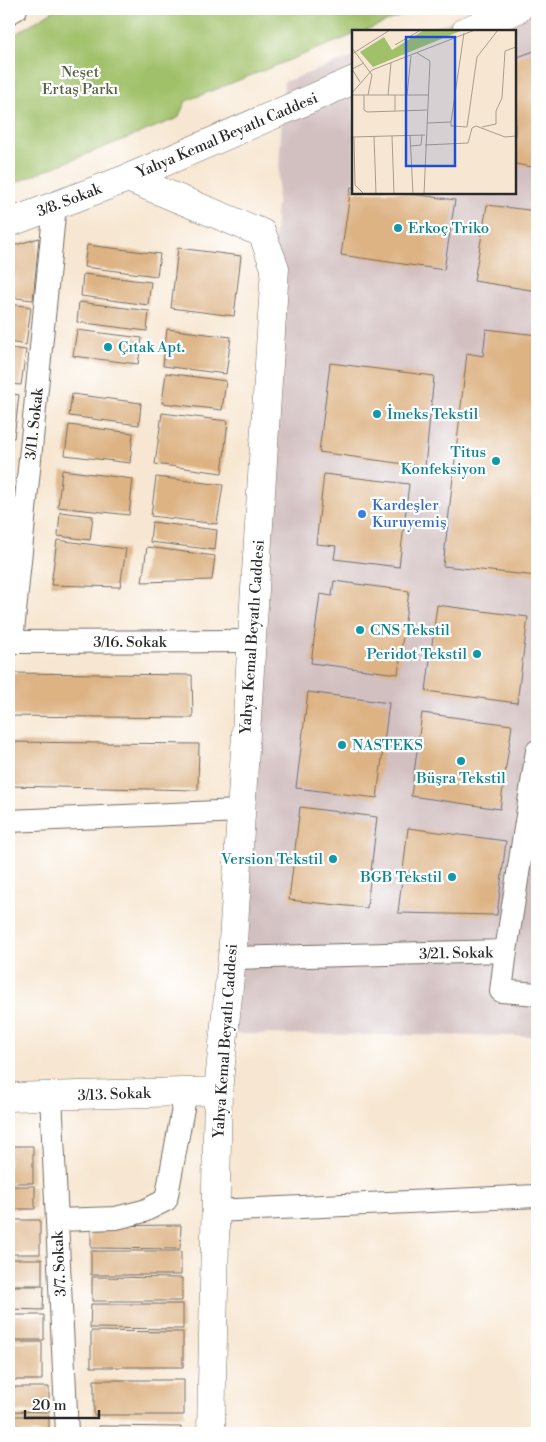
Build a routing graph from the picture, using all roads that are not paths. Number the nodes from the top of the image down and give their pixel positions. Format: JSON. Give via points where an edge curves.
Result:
{"nodes":[{"id":1,"x":16,"y":9,"type":"edge"},
{"id":2,"x":518,"y":9,"type":"edge"},
{"id":3,"x":9,"y":13,"type":"edge"},
{"id":4,"x":468,"y":30,"type":"edge"},
{"id":5,"x":352,"y":81,"type":"edge"},
{"id":6,"x":128,"y":178,"type":"junction"},
{"id":7,"x":55,"y":205,"type":"junction"},
{"id":8,"x":9,"y":223,"type":"edge"},
{"id":9,"x":251,"y":641,"type":"junction"},
{"id":10,"x":10,"y":642,"type":"edge"},
{"id":11,"x":537,"y":751,"type":"edge"},
{"id":12,"x":241,"y":811,"type":"junction"},
{"id":13,"x":9,"y":821,"type":"edge"},
{"id":14,"x":506,"y":951,"type":"junction"},
{"id":15,"x":232,"y":958,"type":"junction"},
{"id":16,"x":537,"y":994,"type":"edge"},
{"id":17,"x":218,"y":1091,"type":"junction"},
{"id":18,"x":186,"y":1092,"type":"junction"},
{"id":19,"x":9,"y":1096,"type":"edge"},
{"id":20,"x":51,"y":1096,"type":"junction"},
{"id":21,"x":537,"y":1196,"type":"edge"},
{"id":22,"x":216,"y":1211,"type":"junction"},
{"id":23,"x":57,"y":1220,"type":"junction"},
{"id":24,"x":67,"y":1433,"type":"edge"},
{"id":25,"x":211,"y":1433,"type":"edge"}],
"edges":[{"from":1,"to":3,"type":"street"},
{"from":2,"to":4,"type":"street"},
{"from":5,"to":6,"type":"street","name":"Yahya Kemal Beyatlı Caddesi"},
{"from":6,"to":7,"type":"street","name":"3/8. Sokak"},
{"from":6,"to":9,"type":"street","name":"Yahya Kemal Beyatlı Caddesi","via":[[262,233],[275,268]]},
{"from":7,"to":8,"type":"street","name":"3/8. Sokak"},
{"from":7,"to":10,"type":"street","name":"3/11. Sokak"},
{"from":9,"to":10,"type":"street","name":"3/16. Sokak"},
{"from":9,"to":12,"type":"street","name":"Yahya Kemal Beyatlı Caddesi"},
{"from":11,"to":14,"type":"street","name":"3/21. Sokak"},
{"from":12,"to":13,"type":"street"},
{"from":12,"to":15,"type":"street","name":"Yahya Kemal Beyatlı Caddesi"},
{"from":14,"to":15,"type":"street","name":"3/21. Sokak"},
{"from":14,"to":16,"type":"street","via":[[501,991]]},
{"from":15,"to":17,"type":"street","name":"Yahya Kemal Beyatlı Caddesi"},
{"from":17,"to":18,"type":"street","name":"3/13. Sokak"},
{"from":17,"to":22,"type":"street","name":"Yahya Kemal Beyatlı Caddesi"},
{"from":18,"to":20,"type":"street","name":"3/13. Sokak"},
{"from":18,"to":23,"type":"street","via":[[166,1200],[144,1211],[116,1218]]},
{"from":19,"to":20,"type":"street","name":"3/13. Sokak"},
{"from":20,"to":23,"type":"street","name":"3/7. Sokak"},
{"from":21,"to":22,"type":"street"},
{"from":22,"to":25,"type":"street","name":"Yahya Kemal Beyatlı Caddesi"},
{"from":23,"to":24,"type":"street","name":"3/7. Sokak"}]}
